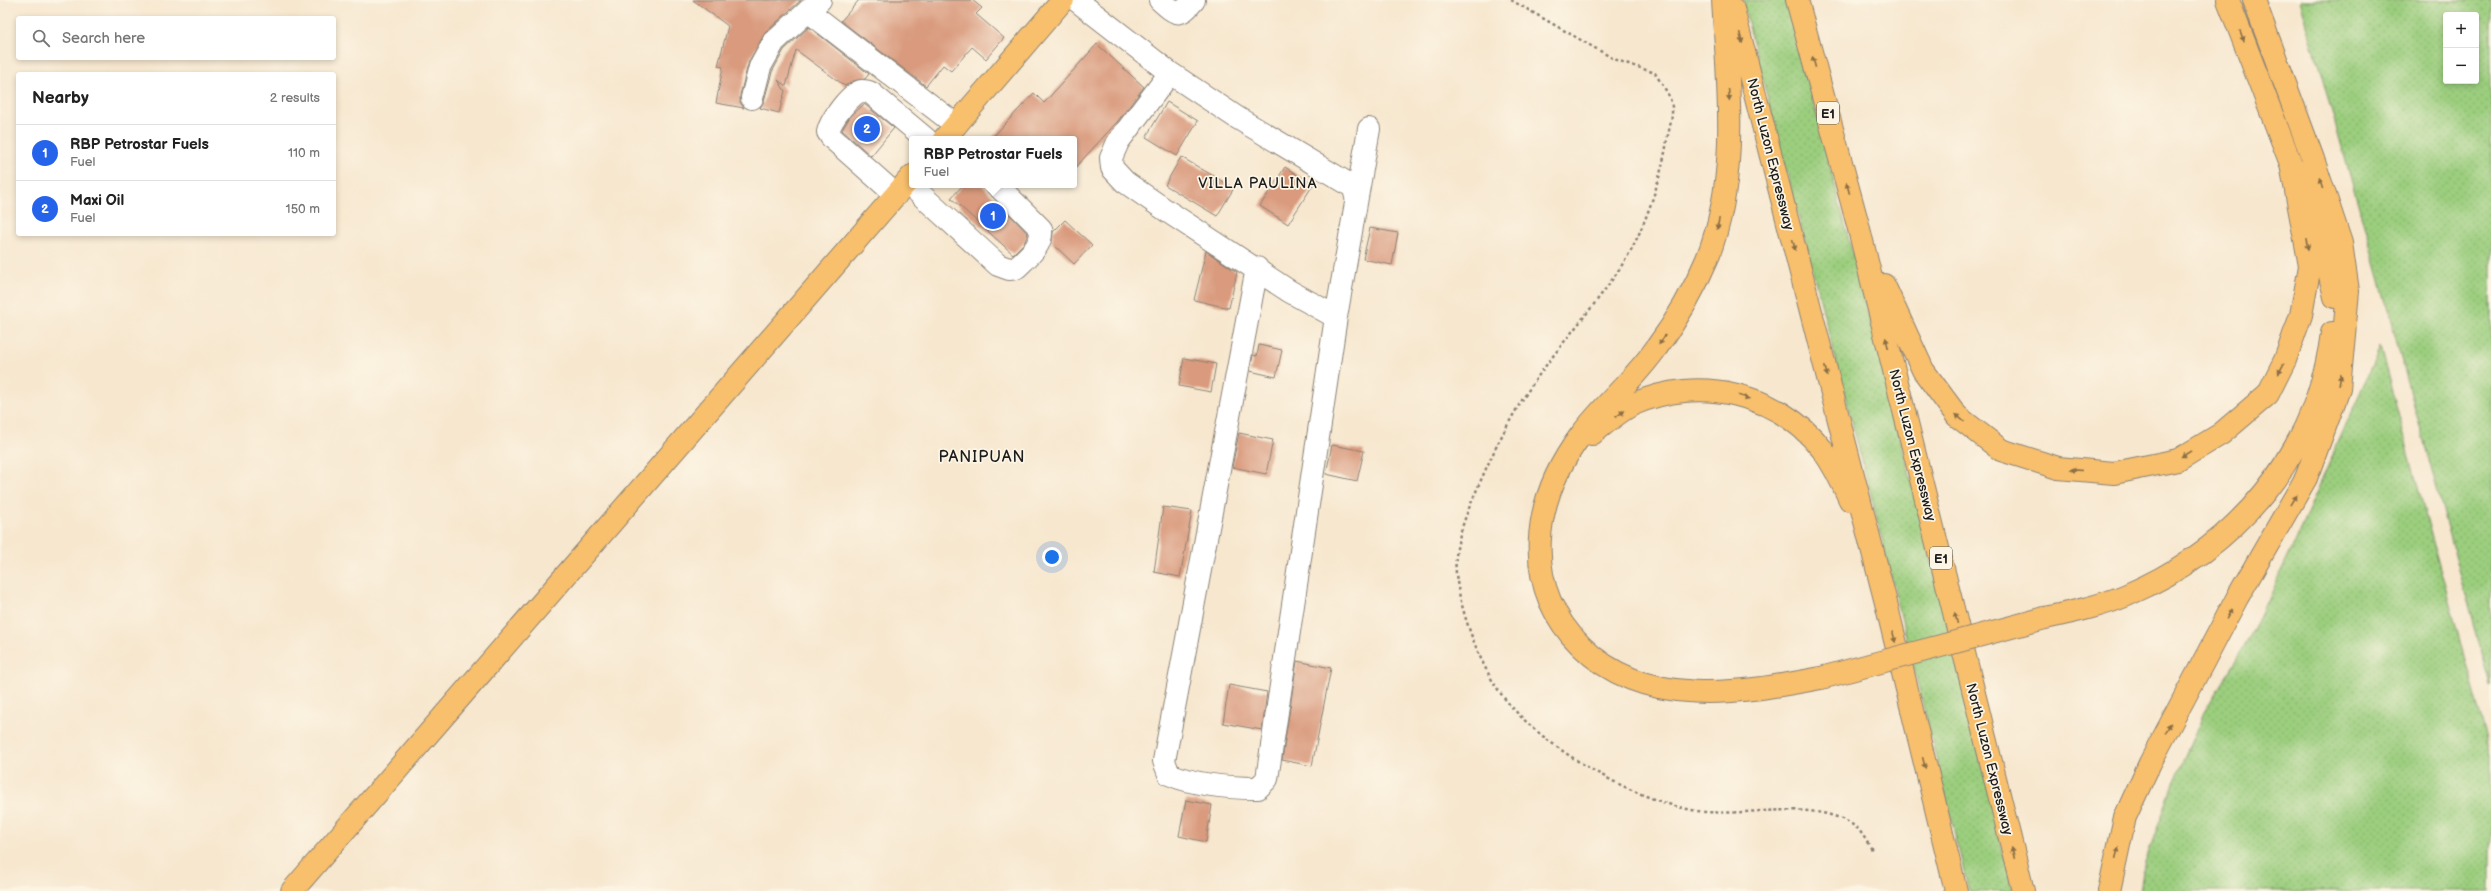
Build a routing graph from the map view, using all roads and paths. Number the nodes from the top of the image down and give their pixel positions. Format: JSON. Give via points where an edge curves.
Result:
{"nodes":[{"id":1,"x":1063,"y":0,"type":"edge"},
{"id":2,"x":1076,"y":0,"type":"edge"},
{"id":3,"x":1160,"y":0,"type":"edge"},
{"id":4,"x":1194,"y":0,"type":"edge"},
{"id":5,"x":1511,"y":0,"type":"edge"},
{"id":6,"x":1723,"y":0,"type":"edge"},
{"id":7,"x":1731,"y":0,"type":"edge"},
{"id":8,"x":1797,"y":0,"type":"edge"},
{"id":9,"x":2228,"y":0,"type":"edge"},
{"id":10,"x":2254,"y":0,"type":"edge"},
{"id":11,"x":814,"y":5,"type":"edge"},
{"id":12,"x":1170,"y":73,"type":"junction"},
{"id":13,"x":752,"y":98,"type":"dead end"},
{"id":14,"x":1369,"y":130,"type":"dead end"},
{"id":15,"x":944,"y":136,"type":"edge"},
{"id":16,"x":2291,"y":164,"type":"junction"},
{"id":17,"x":905,"y":185,"type":"edge"},
{"id":18,"x":999,"y":188,"type":"edge"},
{"id":19,"x":1356,"y":197,"type":"junction"},
{"id":20,"x":2332,"y":221,"type":"junction"},
{"id":21,"x":1858,"y":225,"type":"junction"},
{"id":22,"x":1257,"y":268,"type":"junction"},
{"id":23,"x":2334,"y":297,"type":"junction"},
{"id":24,"x":1336,"y":317,"type":"junction"},
{"id":25,"x":1567,"y":455,"type":"junction"},
{"id":26,"x":1885,"y":599,"type":"junction"},
{"id":27,"x":1873,"y":851,"type":"dead end"},
{"id":28,"x":292,"y":891,"type":"edge"},
{"id":29,"x":1956,"y":891,"type":"edge"},
{"id":30,"x":2023,"y":891,"type":"edge"},
{"id":31,"x":2109,"y":891,"type":"edge"}],
"edges":[{"from":1,"to":15,"type":"main road"},
{"from":2,"to":12,"type":"street"},
{"from":3,"to":4,"type":"street","via":[[1173,12],[1179,13]]},
{"from":5,"to":27,"type":"path","via":[[1614,58],[1655,73],[1672,104],[1664,156],[1646,216],[1627,256],[1531,387],[1496,445],[1469,508],[1459,540],[1456,571],[1463,606],[1478,649],[1497,688],[1529,726],[1622,786],[1663,803],[1694,811],[1727,814],[1780,810],[1811,812],[1838,818],[1858,829]]},
{"from":6,"to":25,"type":"main road","one_way":true,"via":[[1731,119],[1728,172],[1718,228],[1689,298],[1657,348],[1596,416]]},
{"from":7,"to":26,"type":"main road","name":"North Luzon Expressway","one_way":true},
{"from":21,"to":8,"type":"main road","name":"North Luzon Expressway","number":"E1","one_way":true},
{"from":9,"to":16,"type":"main road","one_way":true},
{"from":20,"to":10,"type":"main road","one_way":true,"via":[[2313,158]]},
{"from":11,"to":13,"type":"street","via":[[774,42],[765,55]]},
{"from":11,"to":15,"type":"street"},
{"from":12,"to":19,"type":"street","via":[[1236,117],[1347,183],[1354,188]]},
{"from":12,"to":22,"type":"street","via":[[1118,142],[1111,158],[1112,168],[1124,182]]},
{"from":14,"to":19,"type":"street"},
{"from":15,"to":17,"type":"street","via":[[871,93],[861,91],[853,96],[829,123],[828,132],[832,138]]},
{"from":16,"to":21,"type":"main road","one_way":true,"via":[[2310,266],[2301,315],[2285,360],[2268,394],[2221,434],[2178,460],[2114,473],[2058,468],[2001,450],[1957,416],[1924,370],[1902,327]]},
{"from":16,"to":23,"type":"main road","via":[[2310,201]]},
{"from":17,"to":18,"type":"street","via":[[998,265],[1009,269],[1016,268],[1039,244],[1041,229]]},
{"from":17,"to":28,"type":"main road"},
{"from":19,"to":24,"type":"street"},
{"from":20,"to":23,"type":"main road"},
{"from":31,"to":20,"type":"main road","one_way":true,"via":[[2125,817],[2150,763],[2237,598],[2306,478],[2334,403],[2343,362],[2348,291],[2341,243]]},
{"from":30,"to":21,"type":"main road","name":"North Luzon Expressway","number":"E1","one_way":true},
{"from":22,"to":24,"type":"street","via":[[1289,292]]},
{"from":22,"to":24,"type":"street","via":[[1164,761],[1169,774],[1183,780],[1258,788],[1267,779]]},
{"from":23,"to":25,"type":"main road","bridge":true,"via":[[2330,347],[2323,382],[2308,422],[2288,460],[2263,495],[2234,527],[2201,554],[2126,596],[1821,678],[1723,692],[1666,690],[1609,668],[1586,651],[1567,632],[1554,610],[1539,561],[1539,534],[1546,505],[1556,476]]},
{"from":25,"to":26,"type":"main road","one_way":true,"via":[[1633,404],[1651,398],[1682,390],[1710,390],[1762,402],[1784,414],[1822,448],[1849,498]]},
{"from":26,"to":29,"type":"main road","name":"North Luzon Expressway","one_way":true}]}
